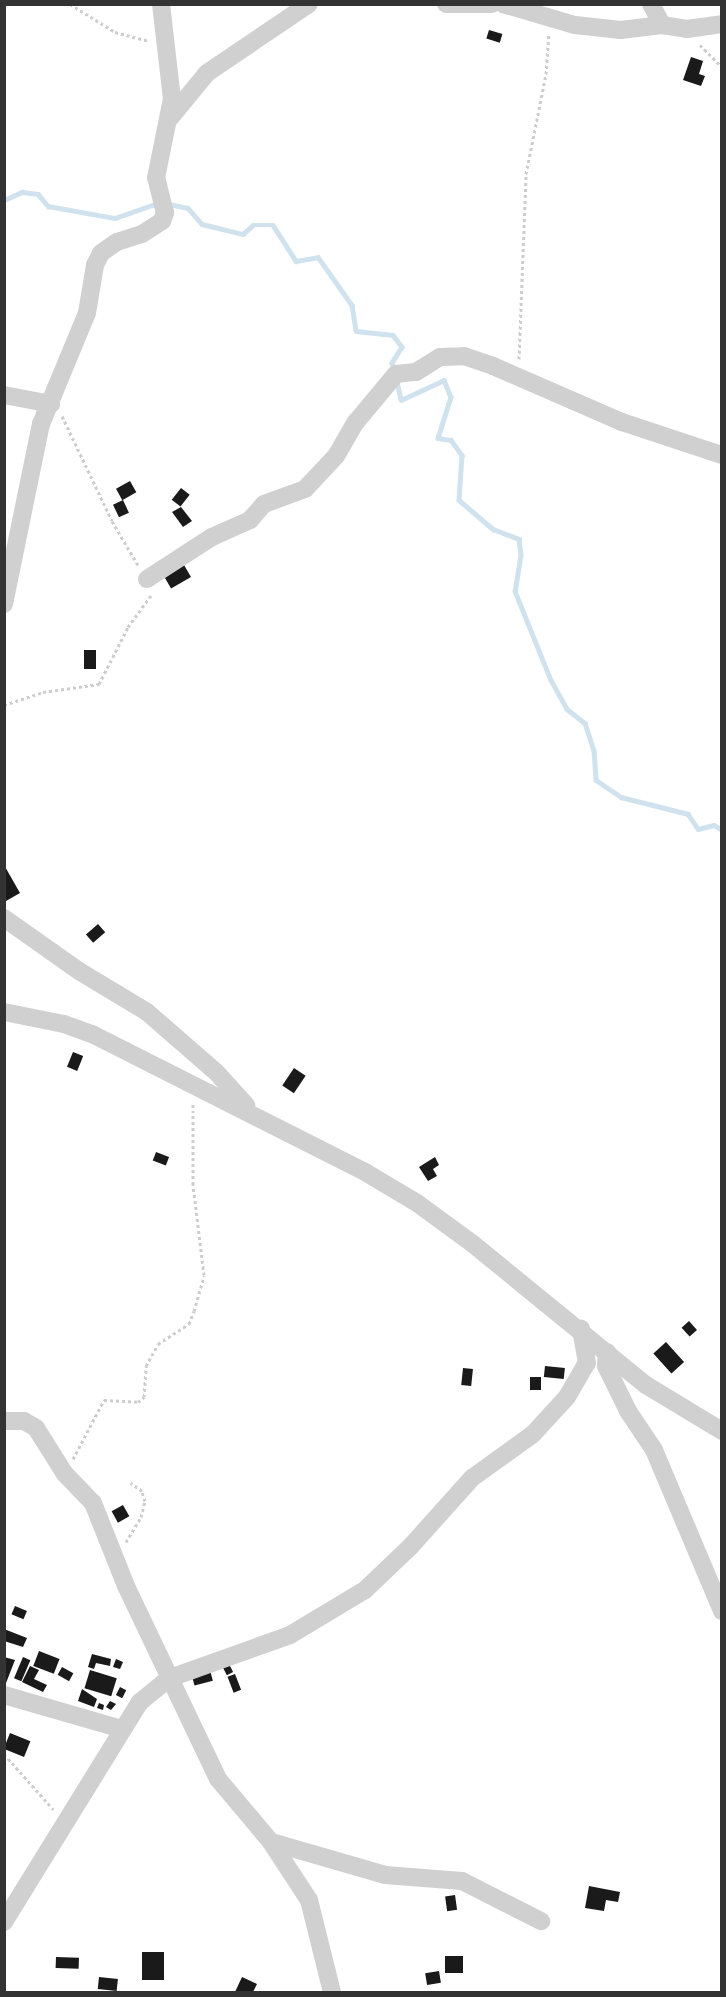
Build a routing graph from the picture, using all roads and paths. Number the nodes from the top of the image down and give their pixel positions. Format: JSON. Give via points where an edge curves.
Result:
{"nodes":[{"id":1,"x":70,"y":4,"type":"edge"},
{"id":2,"x":161,"y":4,"type":"edge"},
{"id":3,"x":309,"y":4,"type":"edge"},
{"id":4,"x":446,"y":4,"type":"edge"},
{"id":5,"x":492,"y":4,"type":"edge"},
{"id":6,"x":504,"y":4,"type":"edge"},
{"id":7,"x":651,"y":4,"type":"edge"},
{"id":8,"x":551,"y":19,"type":"junction"},
{"id":9,"x":722,"y":24,"type":"edge"},
{"id":10,"x":662,"y":25,"type":"junction"},
{"id":11,"x":687,"y":29,"type":"junction"},
{"id":12,"x":165,"y":44,"type":"junction"},
{"id":13,"x":722,"y":67,"type":"edge"},
{"id":14,"x":170,"y":118,"type":"junction"},
{"id":15,"x":520,"y":376,"type":"junction"},
{"id":16,"x":4,"y":395,"type":"edge"},
{"id":17,"x":51,"y":404,"type":"junction"},
{"id":18,"x":722,"y":455,"type":"edge"},
{"id":19,"x":147,"y":579,"type":"junction"},
{"id":20,"x":4,"y":604,"type":"edge"},
{"id":21,"x":4,"y":705,"type":"edge"},
{"id":22,"x":4,"y":918,"type":"edge"},
{"id":23,"x":4,"y":1012,"type":"edge"},
{"id":24,"x":194,"y":1087,"type":"junction"},
{"id":25,"x":258,"y":1116,"type":"junction"},
{"id":26,"x":581,"y":1329,"type":"junction"},
{"id":27,"x":607,"y":1352,"type":"junction"},
{"id":28,"x":4,"y":1421,"type":"edge"},
{"id":29,"x":722,"y":1431,"type":"edge"},
{"id":30,"x":65,"y":1474,"type":"junction"},
{"id":31,"x":130,"y":1482,"type":"dead end"},
{"id":32,"x":115,"y":1558,"type":"junction"},
{"id":33,"x":722,"y":1611,"type":"edge"},
{"id":34,"x":170,"y":1678,"type":"junction"},
{"id":35,"x":4,"y":1695,"type":"edge"},
{"id":36,"x":122,"y":1729,"type":"junction"},
{"id":37,"x":4,"y":1754,"type":"edge"},
{"id":38,"x":64,"y":1822,"type":"junction"},
{"id":39,"x":271,"y":1842,"type":"junction"},
{"id":40,"x":541,"y":1921,"type":"dead end"},
{"id":41,"x":4,"y":1922,"type":"edge"},
{"id":42,"x":332,"y":1992,"type":"edge"}],
"edges":[{"from":1,"to":12,"type":"path","via":[[115,32]]},
{"from":2,"to":12,"type":"street"},
{"from":3,"to":14,"type":"street","via":[[207,73]]},
{"from":4,"to":5,"type":"street"},
{"from":6,"to":8,"type":"street"},
{"from":7,"to":10,"type":"street"},
{"from":8,"to":10,"type":"street","via":[[621,30]]},
{"from":8,"to":15,"type":"path","via":[[546,74],[526,174],[518,323]]},
{"from":9,"to":11,"type":"street"},
{"from":10,"to":11,"type":"street"},
{"from":11,"to":13,"type":"path"},
{"from":12,"to":14,"type":"street","via":[[172,84]]},
{"from":14,"to":17,"type":"street","via":[[156,178],[165,213],[162,221],[102,253],[95,265],[87,313]]},
{"from":15,"to":18,"type":"street","via":[[622,422]]},
{"from":15,"to":19,"type":"street","via":[[464,356],[440,357],[416,372],[396,374],[356,422],[331,463],[305,489],[264,504],[250,520],[212,537]]},
{"from":16,"to":17,"type":"street"},
{"from":17,"to":19,"type":"path","via":[[74,436],[112,521]]},
{"from":17,"to":20,"type":"street","via":[[33,458]]},
{"from":19,"to":21,"type":"path","via":[[149,602],[128,627],[99,684],[43,692]]},
{"from":22,"to":25,"type":"street","via":[[79,971],[147,1012],[216,1072]]},
{"from":23,"to":24,"type":"street","via":[[92,1034]]},
{"from":24,"to":25,"type":"street"},
{"from":24,"to":30,"type":"path","via":[[193,1185],[204,1275],[194,1311],[189,1324],[158,1344],[146,1366],[144,1397],[138,1402],[104,1400]]},
{"from":25,"to":26,"type":"street","via":[[417,1203]]},
{"from":26,"to":27,"type":"street"},
{"from":26,"to":34,"type":"street","via":[[587,1363],[567,1397],[533,1434],[472,1478],[365,1590],[290,1635]]},
{"from":27,"to":29,"type":"street","via":[[646,1385]]},
{"from":27,"to":33,"type":"street","via":[[606,1366],[654,1450]]},
{"from":28,"to":30,"type":"street","via":[[24,1421],[36,1428]]},
{"from":30,"to":32,"type":"street","via":[[93,1503]]},
{"from":31,"to":32,"type":"path","via":[[142,1491],[145,1501],[141,1517]]},
{"from":32,"to":34,"type":"street"},
{"from":34,"to":36,"type":"street","via":[[140,1702]]},
{"from":34,"to":39,"type":"street","via":[[218,1779]]},
{"from":35,"to":36,"type":"street"},
{"from":36,"to":38,"type":"street"},
{"from":37,"to":38,"type":"path"},
{"from":38,"to":41,"type":"street"},
{"from":39,"to":40,"type":"street","via":[[385,1875],[462,1881]]},
{"from":39,"to":42,"type":"street","via":[[309,1900]]}]}
